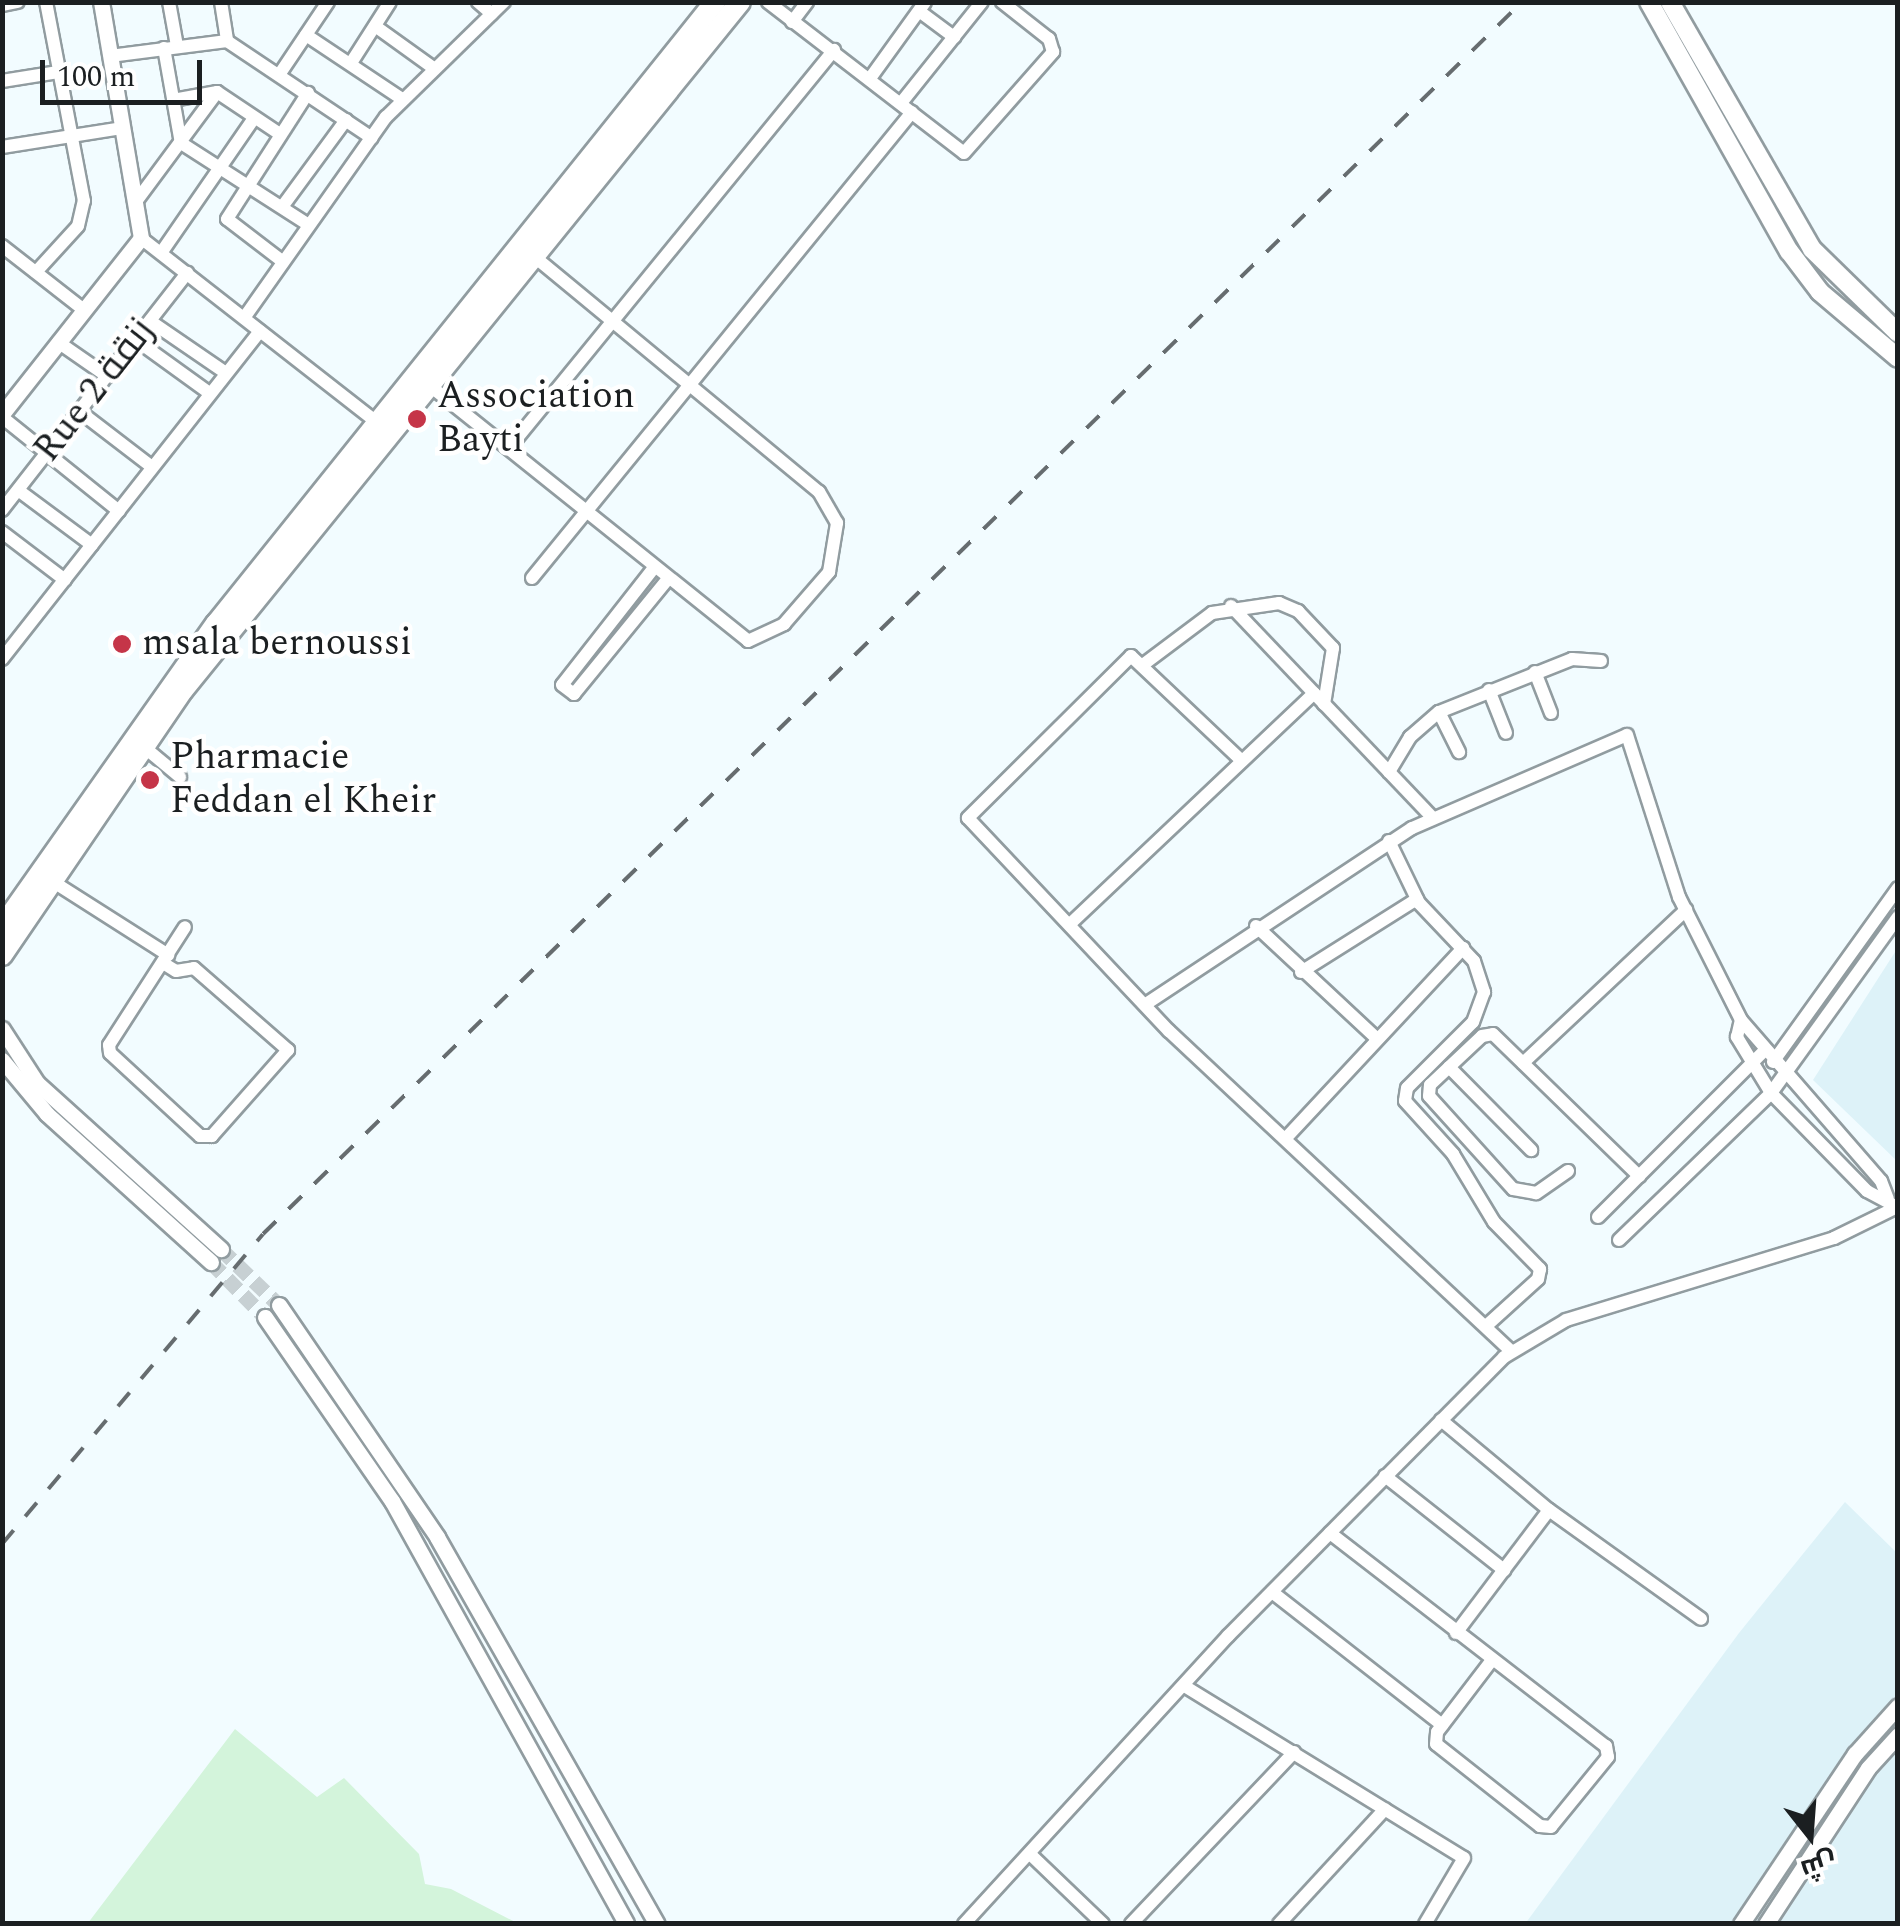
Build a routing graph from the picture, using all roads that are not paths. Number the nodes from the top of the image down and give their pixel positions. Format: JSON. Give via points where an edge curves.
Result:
{"nodes":[{"id":1,"x":18,"y":2,"type":"edge"},
{"id":2,"x":46,"y":2,"type":"edge"},
{"id":3,"x":102,"y":2,"type":"edge"},
{"id":4,"x":170,"y":2,"type":"edge"},
{"id":5,"x":221,"y":2,"type":"edge"},
{"id":6,"x":328,"y":2,"type":"edge"},
{"id":7,"x":390,"y":2,"type":"edge"},
{"id":8,"x":478,"y":2,"type":"edge"},
{"id":9,"x":504,"y":2,"type":"edge"},
{"id":10,"x":716,"y":2,"type":"edge"},
{"id":11,"x":740,"y":2,"type":"edge"},
{"id":12,"x":768,"y":2,"type":"edge"},
{"id":13,"x":807,"y":2,"type":"edge"},
{"id":14,"x":982,"y":2,"type":"edge"},
{"id":15,"x":1002,"y":2,"type":"edge"},
{"id":16,"x":1649,"y":2,"type":"edge"},
{"id":17,"x":1670,"y":2,"type":"edge"},
{"id":18,"x":2,"y":5,"type":"edge"},
{"id":19,"x":922,"y":7,"type":"edge"},
{"id":20,"x":492,"y":14,"type":"junction"},
{"id":21,"x":792,"y":22,"type":"junction"},
{"id":22,"x":375,"y":26,"type":"junction"},
{"id":23,"x":306,"y":35,"type":"junction"},
{"id":24,"x":954,"y":37,"type":"junction"},
{"id":25,"x":227,"y":41,"type":"junction"},
{"id":26,"x":171,"y":47,"type":"junction"},
{"id":27,"x":834,"y":50,"type":"junction"},
{"id":28,"x":110,"y":56,"type":"junction"},
{"id":29,"x":351,"y":63,"type":"junction"},
{"id":30,"x":432,"y":66,"type":"junction"},
{"id":31,"x":58,"y":72,"type":"junction"},
{"id":32,"x":279,"y":75,"type":"junction"},
{"id":33,"x":872,"y":77,"type":"junction"},
{"id":34,"x":2,"y":81,"type":"edge"},
{"id":35,"x":217,"y":92,"type":"junction"},
{"id":36,"x":308,"y":93,"type":"junction"},
{"id":37,"x":402,"y":98,"type":"junction"},
{"id":38,"x":172,"y":100,"type":"junction"},
{"id":39,"x":906,"y":108,"type":"junction"},
{"id":40,"x":254,"y":118,"type":"junction"},
{"id":41,"x":346,"y":120,"type":"junction"},
{"id":42,"x":122,"y":128,"type":"junction"},
{"id":43,"x":280,"y":134,"type":"junction"},
{"id":44,"x":70,"y":136,"type":"junction"},
{"id":45,"x":372,"y":138,"type":"junction"},
{"id":46,"x":181,"y":143,"type":"junction"},
{"id":47,"x":2,"y":147,"type":"edge"},
{"id":48,"x":220,"y":169,"type":"junction"},
{"id":49,"x":248,"y":186,"type":"junction"},
{"id":50,"x":135,"y":203,"type":"junction"},
{"id":51,"x":282,"y":207,"type":"junction"},
{"id":52,"x":307,"y":224,"type":"junction"},
{"id":53,"x":141,"y":238,"type":"junction"},
{"id":54,"x":2,"y":246,"type":"edge"},
{"id":55,"x":161,"y":253,"type":"junction"},
{"id":56,"x":533,"y":255,"type":"junction"},
{"id":57,"x":282,"y":261,"type":"junction"},
{"id":58,"x":36,"y":272,"type":"junction"},
{"id":59,"x":187,"y":273,"type":"junction"},
{"id":60,"x":84,"y":310,"type":"junction"},
{"id":61,"x":244,"y":318,"type":"junction"},
{"id":62,"x":150,"y":320,"type":"junction"},
{"id":63,"x":613,"y":320,"type":"junction"},
{"id":64,"x":260,"y":331,"type":"junction"},
{"id":65,"x":1898,"y":334,"type":"edge"},
{"id":66,"x":136,"y":340,"type":"junction"},
{"id":67,"x":58,"y":342,"type":"junction"},
{"id":68,"x":1898,"y":358,"type":"edge"},
{"id":69,"x":224,"y":372,"type":"junction"},
{"id":70,"x":106,"y":376,"type":"junction"},
{"id":71,"x":691,"y":384,"type":"junction"},
{"id":72,"x":429,"y":385,"type":"junction"},
{"id":73,"x":208,"y":392,"type":"junction"},
{"id":74,"x":5,"y":407,"type":"edge"},
{"id":75,"x":79,"y":411,"type":"junction"},
{"id":76,"x":382,"y":427,"type":"junction"},
{"id":77,"x":509,"y":448,"type":"junction"},
{"id":78,"x":46,"y":454,"type":"junction"},
{"id":79,"x":152,"y":467,"type":"junction"},
{"id":80,"x":18,"y":490,"type":"junction"},
{"id":81,"x":2,"y":510,"type":"edge"},
{"id":82,"x":119,"y":511,"type":"junction"},
{"id":83,"x":584,"y":512,"type":"junction"},
{"id":84,"x":2,"y":532,"type":"edge"},
{"id":85,"x":92,"y":545,"type":"junction"},
{"id":86,"x":653,"y":569,"type":"junction"},
{"id":87,"x":532,"y":578,"type":"dead end"},
{"id":88,"x":65,"y":580,"type":"junction"},
{"id":89,"x":667,"y":580,"type":"junction"},
{"id":90,"x":1232,"y":606,"type":"junction"},
{"id":91,"x":602,"y":634,"type":"junction"},
{"id":92,"x":8,"y":641,"type":"edge"},
{"id":93,"x":615,"y":644,"type":"junction"},
{"id":94,"x":2,"y":658,"type":"edge"},
{"id":95,"x":1601,"y":662,"type":"dead end"},
{"id":96,"x":1144,"y":664,"type":"junction"},
{"id":97,"x":1535,"y":672,"type":"junction"},
{"id":98,"x":1489,"y":690,"type":"junction"},
{"id":99,"x":1319,"y":699,"type":"junction"},
{"id":100,"x":1439,"y":712,"type":"junction"},
{"id":101,"x":1551,"y":713,"type":"dead end"},
{"id":102,"x":1506,"y":733,"type":"dead end"},
{"id":103,"x":144,"y":747,"type":"junction"},
{"id":104,"x":1459,"y":752,"type":"dead end"},
{"id":105,"x":1242,"y":762,"type":"junction"},
{"id":106,"x":1389,"y":772,"type":"junction"},
{"id":107,"x":180,"y":777,"type":"dead end"},
{"id":108,"x":1432,"y":817,"type":"junction"},
{"id":109,"x":1389,"y":841,"type":"junction"},
{"id":110,"x":52,"y":881,"type":"junction"},
{"id":111,"x":1898,"y":888,"type":"edge"},
{"id":112,"x":1417,"y":899,"type":"junction"},
{"id":113,"x":1686,"y":910,"type":"junction"},
{"id":114,"x":1898,"y":917,"type":"edge"},
{"id":115,"x":1070,"y":924,"type":"junction"},
{"id":116,"x":1256,"y":926,"type":"junction"},
{"id":117,"x":2,"y":927,"type":"edge"},
{"id":118,"x":185,"y":927,"type":"dead end"},
{"id":119,"x":1869,"y":930,"type":"junction"},
{"id":120,"x":1882,"y":940,"type":"junction"},
{"id":121,"x":1463,"y":948,"type":"junction"},
{"id":122,"x":2,"y":955,"type":"edge"},
{"id":123,"x":166,"y":959,"type":"junction"},
{"id":124,"x":1301,"y":972,"type":"junction"},
{"id":125,"x":1146,"y":1004,"type":"junction"},
{"id":126,"x":1740,"y":1020,"type":"junction"},
{"id":127,"x":2,"y":1029,"type":"edge"},
{"id":128,"x":1378,"y":1039,"type":"junction"},
{"id":129,"x":1769,"y":1056,"type":"junction"},
{"id":130,"x":2,"y":1060,"type":"edge"},
{"id":131,"x":1523,"y":1062,"type":"junction"},
{"id":132,"x":1750,"y":1066,"type":"junction"},
{"id":133,"x":1449,"y":1067,"type":"junction"},
{"id":134,"x":1786,"y":1074,"type":"junction"},
{"id":135,"x":1771,"y":1092,"type":"junction"},
{"id":136,"x":1286,"y":1138,"type":"junction"},
{"id":137,"x":1531,"y":1150,"type":"dead end"},
{"id":138,"x":1568,"y":1171,"type":"dead end"},
{"id":139,"x":1640,"y":1176,"type":"junction"},
{"id":140,"x":1888,"y":1198,"type":"junction"},
{"id":141,"x":1598,"y":1217,"type":"dead end"},
{"id":142,"x":1618,"y":1240,"type":"dead end"},
{"id":143,"x":279,"y":1305,"type":"tunnel mouth"},
{"id":144,"x":265,"y":1317,"type":"tunnel mouth"},
{"id":145,"x":1486,"y":1326,"type":"junction"},
{"id":146,"x":1512,"y":1351,"type":"junction"},
{"id":147,"x":1441,"y":1420,"type":"junction"},
{"id":148,"x":375,"y":1441,"type":"junction"},
{"id":149,"x":361,"y":1452,"type":"junction"},
{"id":150,"x":1385,"y":1476,"type":"junction"},
{"id":151,"x":1548,"y":1510,"type":"junction"},
{"id":152,"x":1330,"y":1533,"type":"junction"},
{"id":153,"x":1504,"y":1570,"type":"junction"},
{"id":154,"x":1272,"y":1592,"type":"junction"},
{"id":155,"x":1701,"y":1619,"type":"dead end"},
{"id":156,"x":1456,"y":1633,"type":"junction"},
{"id":157,"x":1492,"y":1660,"type":"junction"},
{"id":158,"x":1186,"y":1688,"type":"junction"},
{"id":159,"x":1898,"y":1706,"type":"edge"},
{"id":160,"x":1442,"y":1726,"type":"junction"},
{"id":161,"x":1898,"y":1735,"type":"edge"},
{"id":162,"x":1294,"y":1752,"type":"junction"},
{"id":163,"x":1385,"y":1809,"type":"junction"},
{"id":164,"x":1030,"y":1854,"type":"junction"},
{"id":165,"x":626,"y":1924,"type":"edge"},
{"id":166,"x":658,"y":1924,"type":"edge"},
{"id":167,"x":964,"y":1924,"type":"edge"},
{"id":168,"x":1103,"y":1924,"type":"edge"},
{"id":169,"x":1131,"y":1924,"type":"edge"},
{"id":170,"x":1279,"y":1924,"type":"edge"},
{"id":171,"x":1425,"y":1924,"type":"edge"},
{"id":172,"x":1742,"y":1924,"type":"edge"},
{"id":173,"x":1766,"y":1924,"type":"edge"}],
"edges":[{"from":1,"to":18,"type":"street"},
{"from":2,"to":31,"type":"street"},
{"from":3,"to":28,"type":"street"},
{"from":4,"to":26,"type":"street"},
{"from":5,"to":25,"type":"street"},
{"from":6,"to":23,"type":"street"},
{"from":7,"to":22,"type":"street"},
{"from":8,"to":20,"type":"street"},
{"from":9,"to":20,"type":"street"},
{"from":10,"to":76,"type":"main road"},
{"from":11,"to":56,"type":"main road"},
{"from":12,"to":21,"type":"street"},
{"from":13,"to":21,"type":"street"},
{"from":14,"to":24,"type":"street"},
{"from":15,"to":39,"type":"street","via":[[1049,39],[1053,52],[964,152]]},
{"from":16,"to":68,"type":"main road","via":[[1789,251],[1820,292]]},
{"from":17,"to":65,"type":"main road","via":[[1812,249]]},
{"from":19,"to":24,"type":"street"},
{"from":19,"to":33,"type":"street"},
{"from":20,"to":30,"type":"street"},
{"from":21,"to":27,"type":"street"},
{"from":22,"to":29,"type":"street"},
{"from":22,"to":30,"type":"street"},
{"from":23,"to":29,"type":"street"},
{"from":23,"to":32,"type":"street"},
{"from":24,"to":39,"type":"street"},
{"from":25,"to":26,"type":"street"},
{"from":25,"to":32,"type":"street"},
{"from":26,"to":28,"type":"street"},
{"from":26,"to":38,"type":"street"},
{"from":27,"to":33,"type":"street"},
{"from":27,"to":63,"type":"street"},
{"from":28,"to":42,"type":"street"},
{"from":29,"to":37,"type":"street"},
{"from":30,"to":37,"type":"street"},
{"from":31,"to":34,"type":"street"},
{"from":31,"to":44,"type":"street"},
{"from":32,"to":36,"type":"street"},
{"from":33,"to":39,"type":"street"},
{"from":35,"to":38,"type":"street"},
{"from":35,"to":40,"type":"street"},
{"from":35,"to":46,"type":"street"},
{"from":36,"to":41,"type":"street"},
{"from":36,"to":43,"type":"street"},
{"from":37,"to":45,"type":"street"},
{"from":38,"to":46,"type":"street"},
{"from":39,"to":71,"type":"street"},
{"from":40,"to":43,"type":"street"},
{"from":40,"to":48,"type":"street"},
{"from":41,"to":45,"type":"street"},
{"from":41,"to":51,"type":"street"},
{"from":42,"to":44,"type":"street"},
{"from":42,"to":50,"type":"street"},
{"from":43,"to":49,"type":"street"},
{"from":44,"to":47,"type":"street"},
{"from":44,"to":58,"type":"street","via":[[83,214]]},
{"from":45,"to":52,"type":"street"},
{"from":46,"to":48,"type":"street"},
{"from":46,"to":50,"type":"street"},
{"from":48,"to":49,"type":"street"},
{"from":48,"to":55,"type":"street"},
{"from":49,"to":51,"type":"street"},
{"from":49,"to":57,"type":"street","via":[[226,219]]},
{"from":50,"to":53,"type":"street"},
{"from":51,"to":52,"type":"street"},
{"from":52,"to":57,"type":"street"},
{"from":53,"to":55,"type":"street"},
{"from":53,"to":60,"type":"street"},
{"from":54,"to":58,"type":"street"},
{"from":55,"to":59,"type":"street"},
{"from":56,"to":63,"type":"street"},
{"from":56,"to":72,"type":"main road"},
{"from":57,"to":61,"type":"street"},
{"from":58,"to":60,"type":"street"},
{"from":59,"to":61,"type":"street"},
{"from":59,"to":62,"type":"street","name":"Rue 2 زنقة"},
{"from":60,"to":67,"type":"street"},
{"from":61,"to":64,"type":"street"},
{"from":62,"to":66,"type":"street","name":"Rue 2 زنقة"},
{"from":62,"to":69,"type":"street"},
{"from":63,"to":71,"type":"street"},
{"from":63,"to":77,"type":"street"},
{"from":64,"to":69,"type":"street"},
{"from":64,"to":76,"type":"street"},
{"from":66,"to":70,"type":"street","name":"Rue 2 زنقة"},
{"from":66,"to":73,"type":"street"},
{"from":67,"to":70,"type":"street"},
{"from":67,"to":74,"type":"street"},
{"from":69,"to":73,"type":"street"},
{"from":70,"to":75,"type":"street","name":"Rue 2 زنقة"},
{"from":71,"to":83,"type":"street"},
{"from":71,"to":89,"type":"street","via":[[820,492],[839,540],[829,572],[784,624],[759,640],[737,634]]},
{"from":72,"to":76,"type":"main road"},
{"from":72,"to":77,"type":"street"},
{"from":73,"to":79,"type":"street"},
{"from":74,"to":78,"type":"street"},
{"from":75,"to":78,"type":"street","name":"Rue 2 زنقة"},
{"from":75,"to":79,"type":"street"},
{"from":76,"to":103,"type":"main road"},
{"from":76,"to":117,"type":"main road","via":[[171,682]]},
{"from":77,"to":83,"type":"street"},
{"from":78,"to":80,"type":"street","name":"Rue 2 زنقة"},
{"from":78,"to":82,"type":"street"},
{"from":79,"to":82,"type":"street"},
{"from":80,"to":81,"type":"street","name":"Rue 2 زنقة"},
{"from":80,"to":85,"type":"street"},
{"from":82,"to":85,"type":"street"},
{"from":83,"to":86,"type":"street"},
{"from":83,"to":87,"type":"street"},
{"from":84,"to":88,"type":"street"},
{"from":85,"to":88,"type":"street"},
{"from":86,"to":89,"type":"street"},
{"from":86,"to":91,"type":"street"},
{"from":88,"to":92,"type":"street"},
{"from":89,"to":93,"type":"street"},
{"from":90,"to":96,"type":"street","via":[[1197,620]]},
{"from":90,"to":99,"type":"street"},
{"from":90,"to":99,"type":"street","via":[[1292,607],[1330,643],[1334,664]]},
{"from":91,"to":93,"type":"street"},
{"from":91,"to":93,"type":"street","via":[[562,685],[574,694]]},
{"from":92,"to":94,"type":"street"},
{"from":95,"to":97,"type":"street","via":[[1572,659]]},
{"from":96,"to":105,"type":"street"},
{"from":96,"to":115,"type":"street","via":[[1125,658],[968,812],[969,821]]},
{"from":97,"to":98,"type":"street"},
{"from":97,"to":101,"type":"street"},
{"from":98,"to":100,"type":"street"},
{"from":98,"to":102,"type":"street"},
{"from":99,"to":105,"type":"street"},
{"from":99,"to":106,"type":"street"},
{"from":100,"to":104,"type":"street"},
{"from":100,"to":106,"type":"street","via":[[1410,736]]},
{"from":103,"to":107,"type":"street"},
{"from":103,"to":110,"type":"main road"},
{"from":105,"to":115,"type":"street"},
{"from":106,"to":108,"type":"street"},
{"from":108,"to":109,"type":"street"},
{"from":108,"to":113,"type":"street","via":[[1627,734]]},
{"from":109,"to":112,"type":"street"},
{"from":109,"to":116,"type":"street"},
{"from":110,"to":122,"type":"main road"},
{"from":110,"to":123,"type":"street"},
{"from":111,"to":119,"type":"street"},
{"from":112,"to":121,"type":"street"},
{"from":112,"to":124,"type":"street"},
{"from":113,"to":126,"type":"street"},
{"from":113,"to":131,"type":"street"},
{"from":114,"to":120,"type":"street"},
{"from":115,"to":125,"type":"street"},
{"from":116,"to":124,"type":"street"},
{"from":116,"to":125,"type":"street"},
{"from":118,"to":123,"type":"street"},
{"from":119,"to":120,"type":"street"},
{"from":119,"to":129,"type":"street"},
{"from":120,"to":134,"type":"street"},
{"from":121,"to":128,"type":"street"},
{"from":121,"to":145,"type":"street","via":[[1481,976],[1481,1008],[1404,1098],[1452,1154],[1494,1222],[1540,1269],[1538,1279]]},
{"from":123,"to":123,"type":"street","via":[[110,1053],[200,1136],[212,1136],[288,1050],[194,968],[176,971]]},
{"from":124,"to":128,"type":"street"},
{"from":125,"to":136,"type":"street"},
{"from":126,"to":129,"type":"street","via":[[1754,1028]]},
{"from":126,"to":132,"type":"street","via":[[1737,1037]]},
{"from":127,"to":130,"type":"street","via":[[37,1083],[216,1256],[46,1114]]},
{"from":128,"to":136,"type":"street"},
{"from":129,"to":132,"type":"street"},
{"from":129,"to":134,"type":"street"},
{"from":131,"to":133,"type":"street","via":[[1489,1034]]},
{"from":131,"to":139,"type":"street"},
{"from":132,"to":135,"type":"street"},
{"from":132,"to":139,"type":"street"},
{"from":133,"to":137,"type":"street"},
{"from":133,"to":138,"type":"street","via":[[1430,1085],[1430,1096],[1509,1187],[1536,1193]]},
{"from":134,"to":135,"type":"street"},
{"from":134,"to":140,"type":"street","via":[[1882,1181]]},
{"from":135,"to":140,"type":"street","via":[[1867,1191]]},
{"from":135,"to":142,"type":"street"},
{"from":136,"to":145,"type":"street"},
{"from":139,"to":141,"type":"street"},
{"from":140,"to":146,"type":"street","via":[[1898,1207],[1849,1233],[1584,1314]]},
{"from":143,"to":148,"type":"street"},
{"from":144,"to":149,"type":"street"},
{"from":145,"to":146,"type":"street"},
{"from":146,"to":147,"type":"street"},
{"from":147,"to":150,"type":"street"},
{"from":147,"to":151,"type":"street"},
{"from":148,"to":149,"type":"street"},
{"from":148,"to":166,"type":"street"},
{"from":149,"to":165,"type":"street"},
{"from":150,"to":152,"type":"street"},
{"from":150,"to":153,"type":"street"},
{"from":151,"to":153,"type":"street"},
{"from":151,"to":155,"type":"street"},
{"from":152,"to":154,"type":"street"},
{"from":152,"to":156,"type":"street"},
{"from":153,"to":156,"type":"street"},
{"from":154,"to":158,"type":"street"},
{"from":154,"to":160,"type":"street"},
{"from":156,"to":157,"type":"street"},
{"from":157,"to":160,"type":"street"},
{"from":157,"to":160,"type":"street","via":[[1604,1743],[1608,1757],[1554,1825],[1543,1827],[1437,1747]]},
{"from":158,"to":162,"type":"street"},
{"from":158,"to":164,"type":"street"},
{"from":159,"to":172,"type":"street","via":[[1855,1754]]},
{"from":161,"to":173,"type":"street","via":[[1868,1768]]},
{"from":162,"to":163,"type":"street"},
{"from":162,"to":169,"type":"street"},
{"from":163,"to":170,"type":"street"},
{"from":163,"to":171,"type":"street","via":[[1464,1858]]},
{"from":164,"to":167,"type":"street"},
{"from":164,"to":168,"type":"street"}]}
